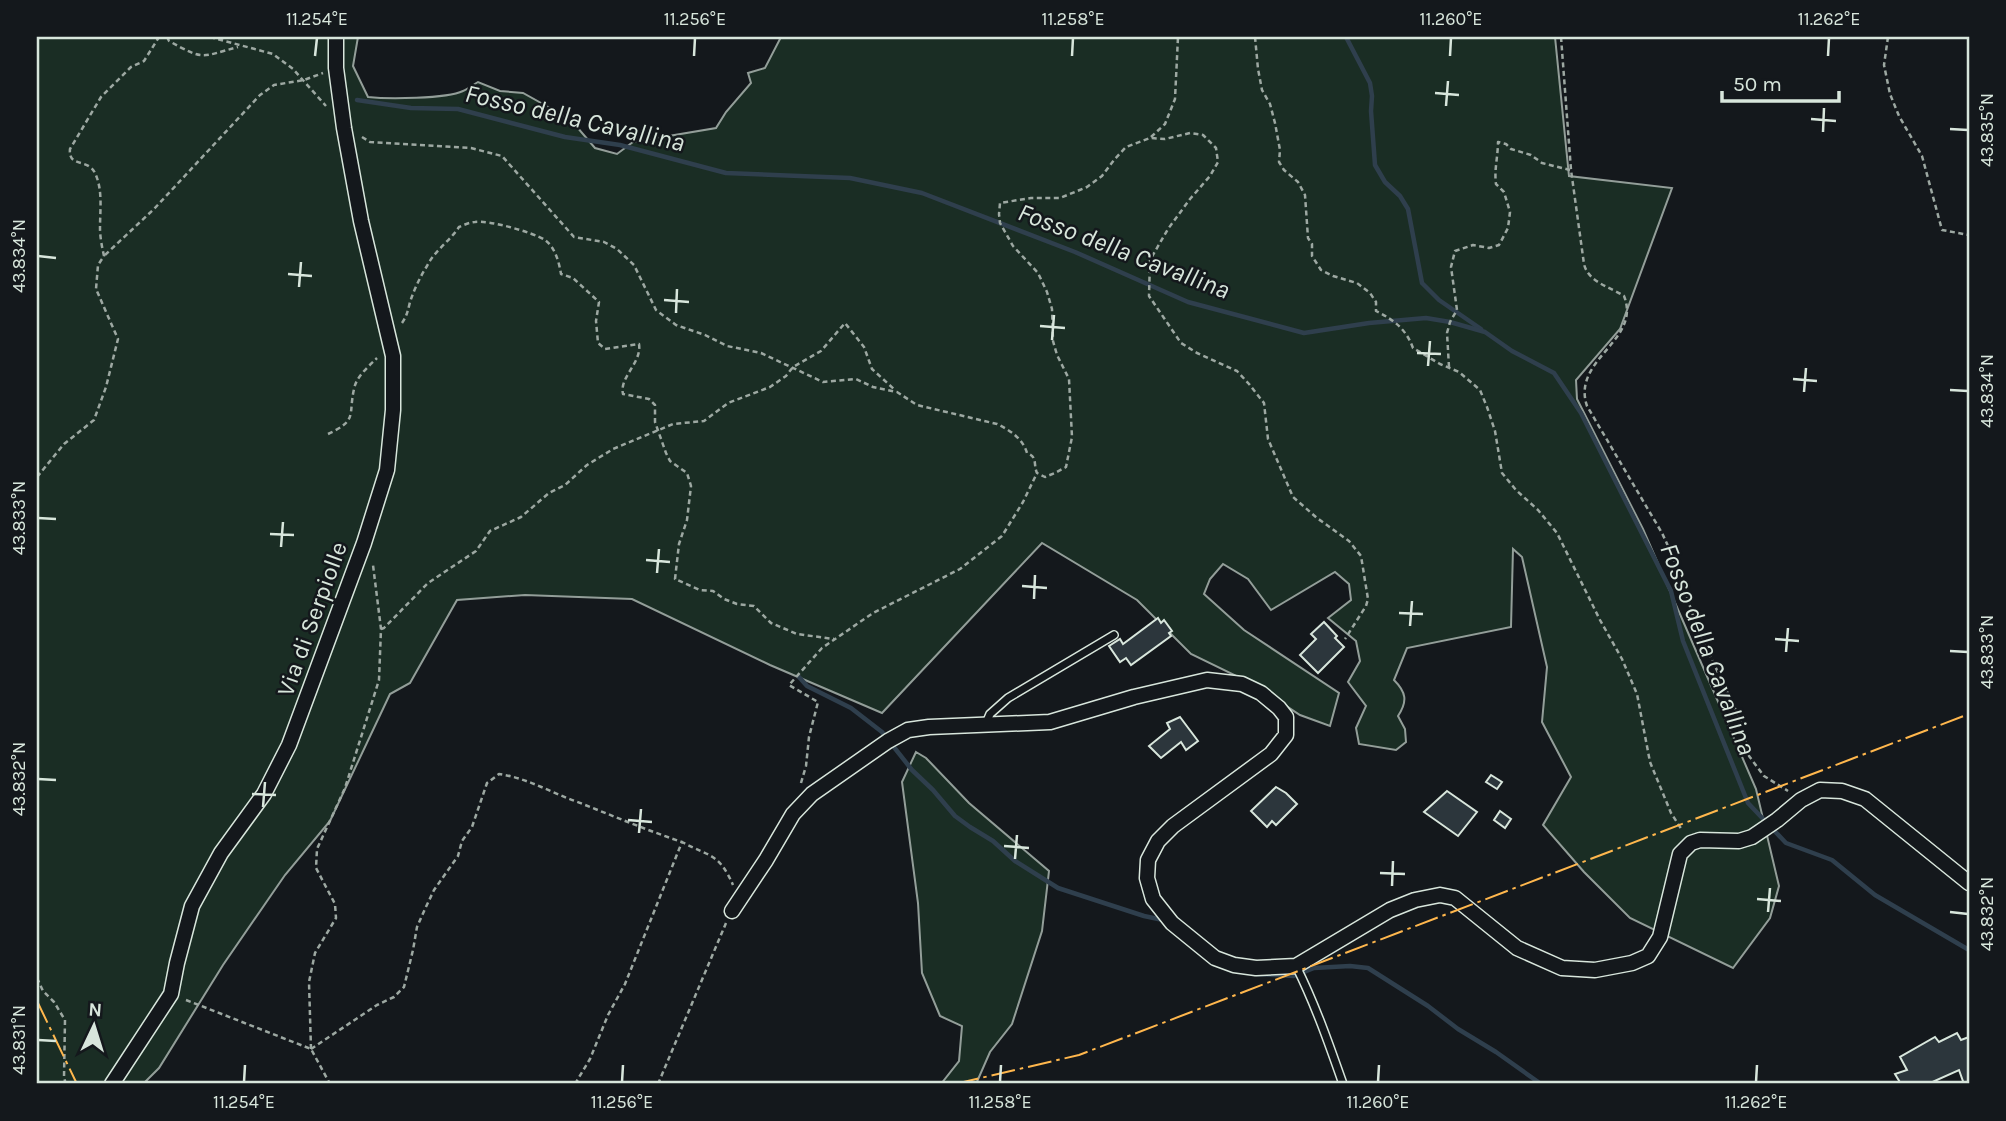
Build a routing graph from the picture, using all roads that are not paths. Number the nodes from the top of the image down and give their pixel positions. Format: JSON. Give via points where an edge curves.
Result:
{"nodes":[{"id":1,"x":336,"y":37,"type":"edge"},
{"id":2,"x":1114,"y":635,"type":"dead end"},
{"id":3,"x":988,"y":726,"type":"junction"},
{"id":4,"x":1969,"y":883,"type":"edge"},
{"id":5,"x":732,"y":911,"type":"road end"},
{"id":6,"x":1296,"y":966,"type":"junction"},
{"id":7,"x":112,"y":1084,"type":"edge"},
{"id":8,"x":1343,"y":1084,"type":"edge"}],
"edges":[{"from":1,"to":7,"type":"street","name":"Via di Serpiolle","via":[[344,128],[393,356],[387,470],[289,745],[264,794],[220,853],[192,906],[171,994]]},
{"from":2,"to":3,"type":"lane","via":[[1008,698],[990,714]]},
{"from":3,"to":5,"type":"street","via":[[908,730],[812,794],[793,814]]},
{"from":3,"to":6,"type":"street","via":[[1050,722],[1207,680],[1242,684],[1261,693],[1286,717],[1286,735],[1271,754],[1158,841],[1148,860],[1147,878],[1153,899],[1172,923],[1215,958],[1256,968]]},
{"from":4,"to":6,"type":"street","via":[[1865,799],[1830,789],[1801,800],[1752,837],[1691,843],[1680,854],[1660,937],[1648,956],[1632,963],[1595,970],[1562,968],[1517,948],[1455,898],[1440,895],[1390,910]]},
{"from":6,"to":8,"type":"lane"}]}
